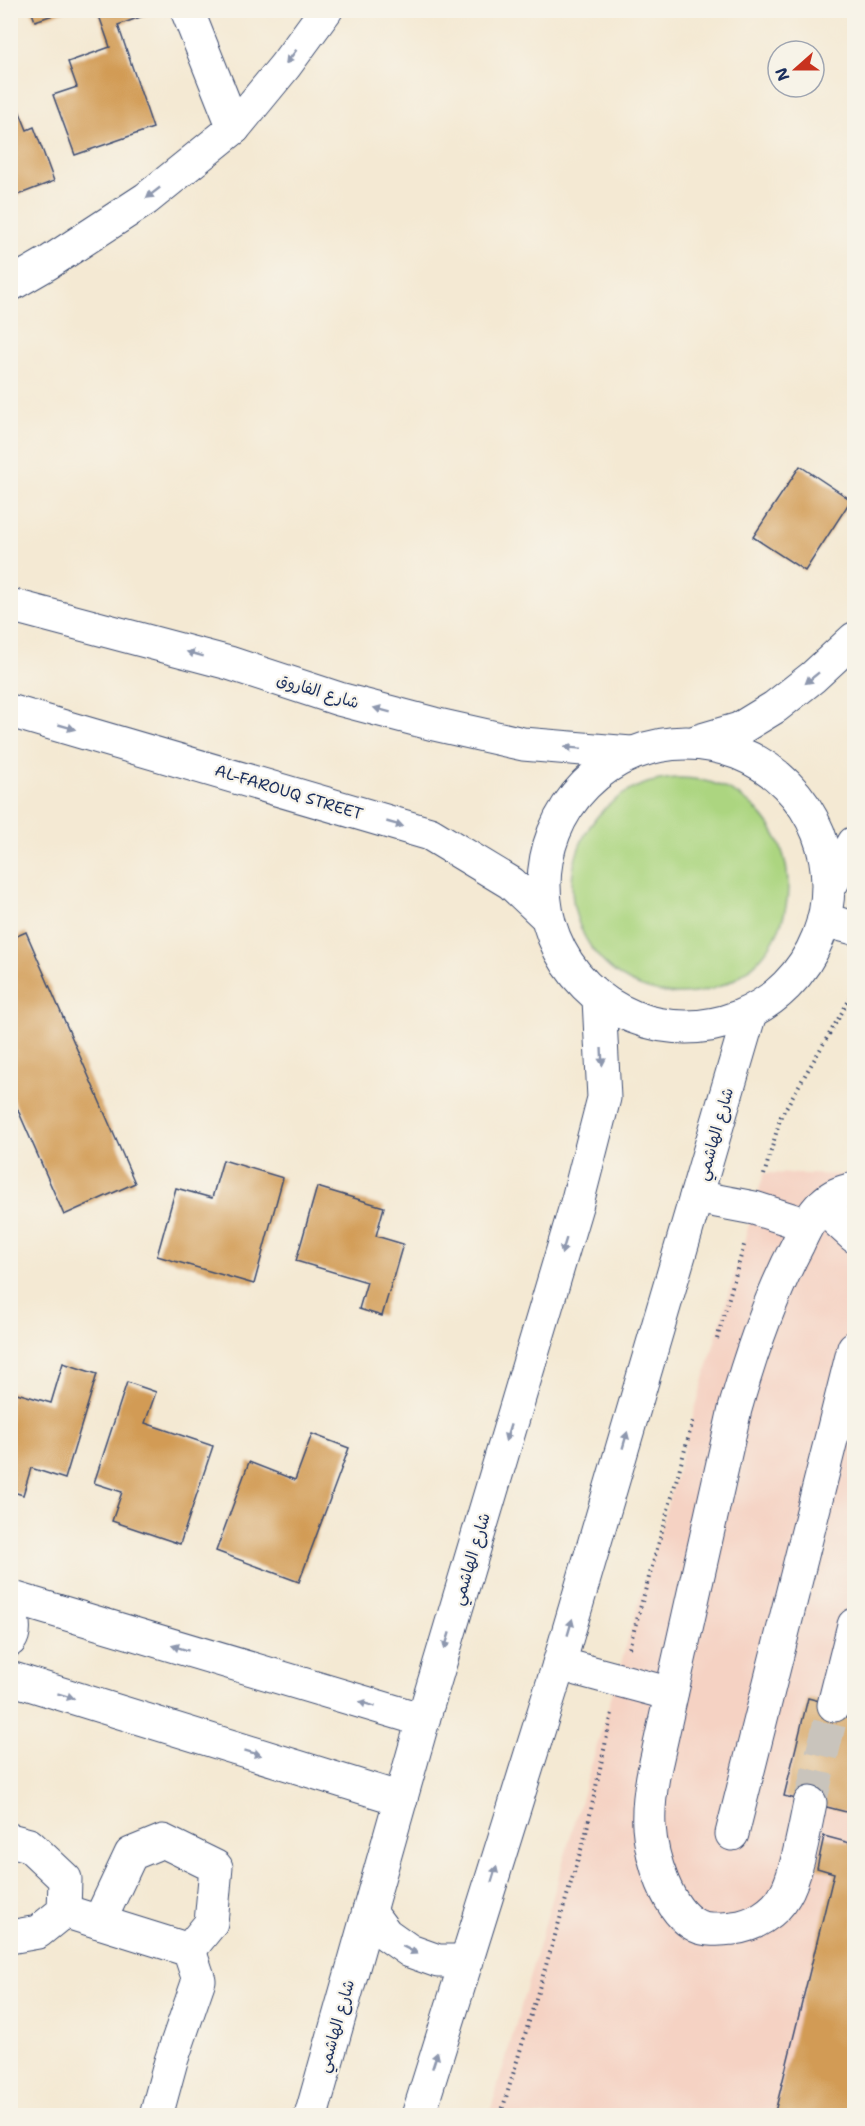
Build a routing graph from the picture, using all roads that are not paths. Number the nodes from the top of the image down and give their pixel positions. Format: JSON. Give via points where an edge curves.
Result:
{"nodes":[{"id":1,"x":187,"y":10,"type":"edge"},
{"id":2,"x":326,"y":10,"type":"edge"},
{"id":3,"x":234,"y":128,"type":"junction"},
{"id":4,"x":10,"y":285,"type":"edge"},
{"id":5,"x":10,"y":605,"type":"edge"},
{"id":6,"x":855,"y":639,"type":"edge"},
{"id":7,"x":10,"y":711,"type":"edge"},
{"id":8,"x":694,"y":742,"type":"junction"},
{"id":9,"x":631,"y":753,"type":"junction"},
{"id":10,"x":855,"y":843,"type":"edge"},
{"id":11,"x":828,"y":888,"type":"junction"},
{"id":12,"x":546,"y":916,"type":"junction"},
{"id":13,"x":839,"y":924,"type":"edge"},
{"id":14,"x":599,"y":999,"type":"junction"},
{"id":15,"x":750,"y":1013,"type":"junction"},
{"id":16,"x":855,"y":1189,"type":"edge"},
{"id":17,"x":696,"y":1197,"type":"junction"},
{"id":18,"x":814,"y":1216,"type":"junction"},
{"id":19,"x":855,"y":1236,"type":"edge"},
{"id":20,"x":855,"y":1348,"type":"edge"},
{"id":21,"x":10,"y":1597,"type":"edge"},
{"id":22,"x":10,"y":1614,"type":"edge"},
{"id":23,"x":855,"y":1625,"type":"edge"},
{"id":24,"x":10,"y":1640,"type":"edge"},
{"id":25,"x":559,"y":1664,"type":"junction"},
{"id":26,"x":10,"y":1678,"type":"edge"},
{"id":27,"x":671,"y":1694,"type":"junction"},
{"id":28,"x":834,"y":1705,"type":"tunnel mouth"},
{"id":29,"x":423,"y":1720,"type":"junction"},
{"id":30,"x":401,"y":1799,"type":"junction"},
{"id":31,"x":810,"y":1803,"type":"tunnel mouth"},
{"id":32,"x":732,"y":1834,"type":"dead end"},
{"id":33,"x":10,"y":1840,"type":"edge"},
{"id":34,"x":64,"y":1911,"type":"junction"},
{"id":35,"x":369,"y":1911,"type":"junction"},
{"id":36,"x":99,"y":1922,"type":"junction"},
{"id":37,"x":10,"y":1937,"type":"edge"},
{"id":38,"x":189,"y":1950,"type":"junction"},
{"id":39,"x":466,"y":1961,"type":"junction"},
{"id":40,"x":156,"y":2115,"type":"edge"},
{"id":41,"x":310,"y":2115,"type":"edge"},
{"id":42,"x":418,"y":2115,"type":"edge"}],
"edges":[{"from":1,"to":3,"type":"street"},
{"from":2,"to":3,"type":"street","one_way":true},
{"from":3,"to":4,"type":"street","one_way":true,"via":[[146,199]]},
{"from":9,"to":5,"type":"street","name":"شارع الفاروق","one_way":true,"via":[[523,744],[434,724],[339,699],[229,663]]},
{"from":6,"to":8,"type":"street","one_way":true,"via":[[775,706],[739,729]]},
{"from":7,"to":12,"type":"street","name":"AL-FAROUQ STREET","one_way":true,"via":[[430,834],[511,883]]},
{"from":8,"to":9,"type":"street","via":[[662,743]]},
{"from":8,"to":11,"type":"street","via":[[736,751],[774,773],[804,805],[823,845]]},
{"from":9,"to":12,"type":"street","via":[[602,769],[578,791],[559,819],[547,850],[543,883]]},
{"from":10,"to":11,"type":"street"},
{"from":11,"to":13,"type":"street"},
{"from":12,"to":14,"type":"street","via":[[557,948],[576,976]]},
{"from":13,"to":15,"type":"street","via":[[813,949],[797,975],[776,997]]},
{"from":14,"to":15,"type":"street","via":[[634,1018],[672,1028],[712,1026]]},
{"from":14,"to":29,"type":"street","name":"شارع الهاشمي","one_way":true,"via":[[604,1098],[577,1203]]},
{"from":15,"to":17,"type":"street","name":"شارع الهاشمي"},
{"from":16,"to":18,"type":"street","via":[[839,1192]]},
{"from":17,"to":18,"type":"street"},
{"from":25,"to":17,"type":"street","name":"شارع الهاشمي","one_way":true},
{"from":18,"to":19,"type":"street"},
{"from":18,"to":27,"type":"street","via":[[786,1267],[746,1370]]},
{"from":20,"to":32,"type":"street"},
{"from":29,"to":21,"type":"street","one_way":true},
{"from":22,"to":24,"type":"street","via":[[14,1620]]},
{"from":23,"to":28,"type":"street"},
{"from":25,"to":27,"type":"street"},
{"from":39,"to":25,"type":"street","name":"شارع الهاشمي","one_way":true},
{"from":26,"to":30,"type":"street","one_way":true},
{"from":27,"to":31,"type":"street","via":[[653,1776],[649,1826],[660,1875],[676,1906],[689,1920],[717,1930],[737,1928],[756,1922],[772,1910],[786,1895]]},
{"from":29,"to":30,"type":"street","name":"شارع الهاشمي"},
{"from":30,"to":35,"type":"street","name":"شارع الهاشمي"},
{"from":33,"to":34,"type":"street","via":[[29,1845],[65,1879]]},
{"from":34,"to":36,"type":"street"},
{"from":34,"to":37,"type":"street","via":[[38,1932]]},
{"from":35,"to":39,"type":"street","one_way":true,"via":[[386,1934],[410,1952],[438,1961]]},
{"from":35,"to":41,"type":"street","name":"شارع الهاشمي"},
{"from":36,"to":38,"type":"street"},
{"from":36,"to":38,"type":"street","via":[[131,1854],[163,1841],[216,1867],[211,1923]]},
{"from":38,"to":40,"type":"street","via":[[200,1980]]},
{"from":42,"to":39,"type":"street","name":"شارع الهاشمي","one_way":true}]}
